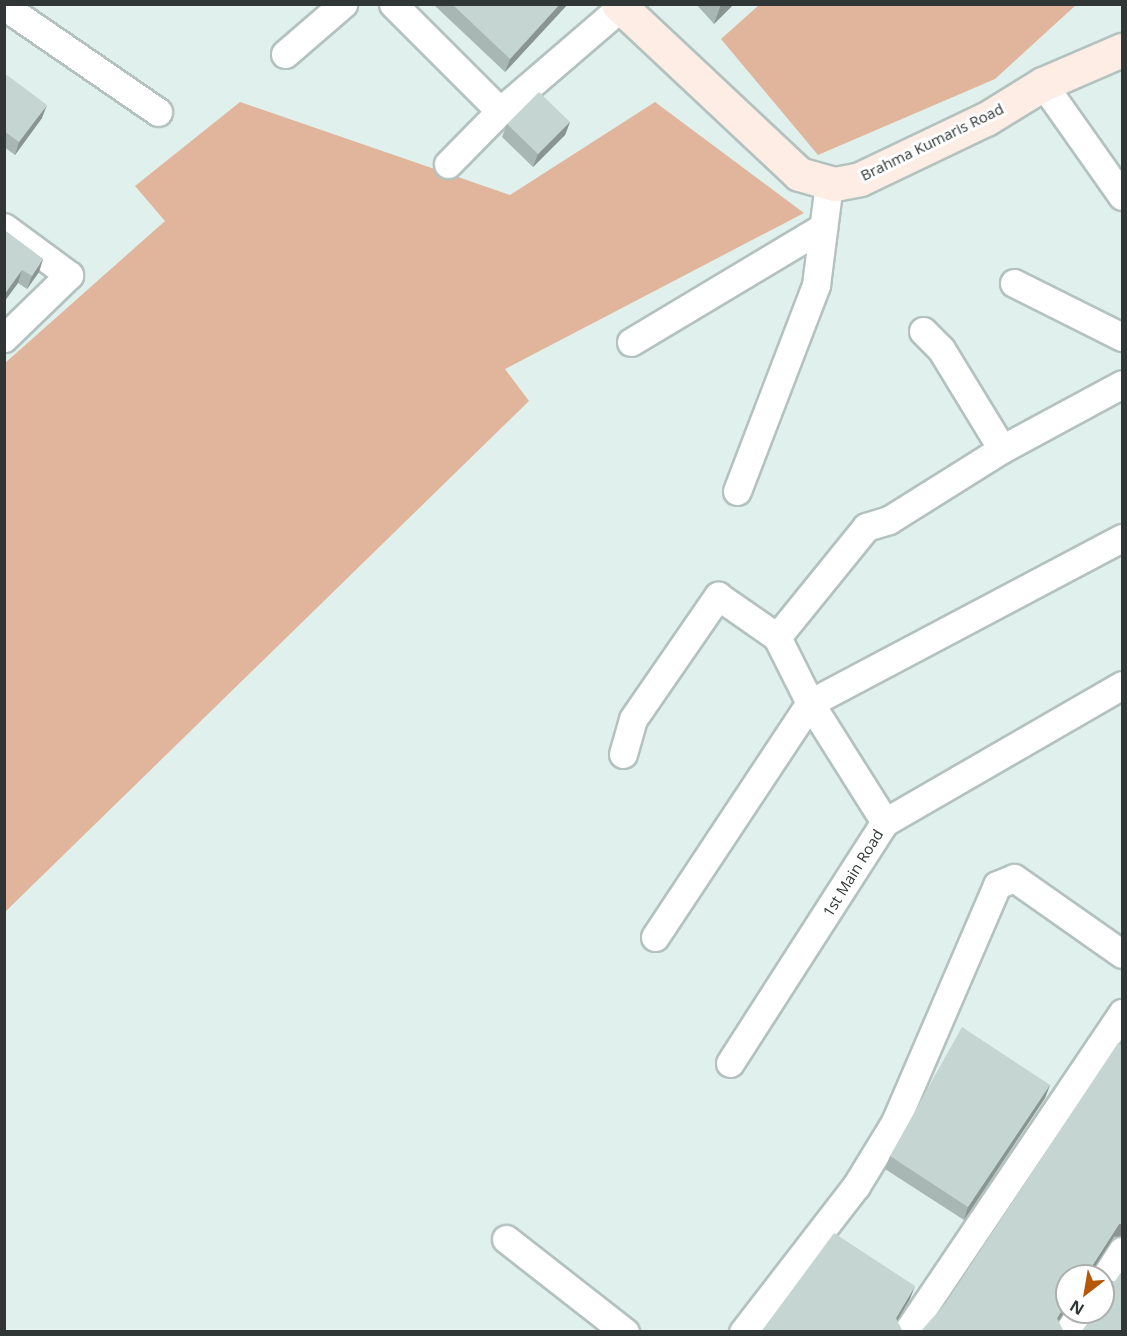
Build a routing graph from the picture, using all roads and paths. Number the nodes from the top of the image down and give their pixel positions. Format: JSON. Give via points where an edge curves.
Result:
{"nodes":[{"id":1,"x":344,"y":4,"type":"edge"},
{"id":2,"x":393,"y":4,"type":"edge"},
{"id":3,"x":4,"y":6,"type":"edge"},
{"id":4,"x":619,"y":6,"type":"edge"},
{"id":5,"x":1122,"y":50,"type":"edge"},
{"id":6,"x":285,"y":54,"type":"dead end"},
{"id":7,"x":1043,"y":84,"type":"junction"},
{"id":8,"x":500,"y":111,"type":"junction"},
{"id":9,"x":158,"y":112,"type":"dead end"},
{"id":10,"x":448,"y":164,"type":"dead end"},
{"id":11,"x":829,"y":183,"type":"junction"},
{"id":12,"x":1122,"y":194,"type":"edge"},
{"id":13,"x":4,"y":226,"type":"edge"},
{"id":14,"x":823,"y":227,"type":"junction"},
{"id":15,"x":1014,"y":283,"type":"dead end"},
{"id":16,"x":923,"y":331,"type":"dead end"},
{"id":17,"x":1122,"y":337,"type":"edge"},
{"id":18,"x":4,"y":338,"type":"edge"},
{"id":19,"x":631,"y":342,"type":"dead end"},
{"id":20,"x":1122,"y":384,"type":"edge"},
{"id":21,"x":1002,"y":449,"type":"junction"},
{"id":22,"x":737,"y":491,"type":"dead end"},
{"id":23,"x":1122,"y":538,"type":"edge"},
{"id":24,"x":777,"y":637,"type":"junction"},
{"id":25,"x":1122,"y":685,"type":"edge"},
{"id":26,"x":810,"y":703,"type":"junction"},
{"id":27,"x":623,"y":754,"type":"dead end"},
{"id":28,"x":885,"y":822,"type":"junction"},
{"id":29,"x":655,"y":937,"type":"dead end"},
{"id":30,"x":1122,"y":954,"type":"edge"},
{"id":31,"x":1118,"y":1028,"type":"edge"},
{"id":32,"x":730,"y":1063,"type":"dead end"},
{"id":33,"x":506,"y":1239,"type":"dead end"},
{"id":34,"x":1122,"y":1251,"type":"edge"},
{"id":35,"x":1113,"y":1264,"type":"edge"},
{"id":36,"x":611,"y":1327,"type":"edge"},
{"id":37,"x":743,"y":1332,"type":"edge"},
{"id":38,"x":907,"y":1332,"type":"edge"}],
"edges":[{"from":1,"to":6,"type":"street"},
{"from":2,"to":8,"type":"street"},
{"from":3,"to":9,"type":"street"},
{"from":4,"to":8,"type":"street"},
{"from":4,"to":11,"type":"street","name":"Brahma Kumaris Road","via":[[799,174]]},
{"from":5,"to":7,"type":"street","name":"Brahma Kumaris Road"},
{"from":7,"to":11,"type":"street","name":"Brahma Kumaris Road","via":[[986,119],[860,179]]},
{"from":7,"to":12,"type":"street"},
{"from":8,"to":10,"type":"street"},
{"from":11,"to":14,"type":"street"},
{"from":13,"to":18,"type":"street","via":[[69,275]]},
{"from":14,"to":19,"type":"street"},
{"from":14,"to":22,"type":"street","via":[[816,285]]},
{"from":15,"to":17,"type":"street"},
{"from":16,"to":21,"type":"street","via":[[941,349]]},
{"from":20,"to":21,"type":"street"},
{"from":21,"to":24,"type":"street","via":[[889,520],[866,526]]},
{"from":23,"to":26,"type":"street"},
{"from":24,"to":26,"type":"street"},
{"from":24,"to":27,"type":"street","via":[[718,596],[633,719]]},
{"from":25,"to":28,"type":"street","name":"1st Main Road"},
{"from":26,"to":28,"type":"street"},
{"from":26,"to":29,"type":"street"},
{"from":28,"to":32,"type":"street","name":"1st Main Road"},
{"from":30,"to":37,"type":"street","via":[[1014,878],[997,885],[895,1122],[856,1186]]},
{"from":31,"to":38,"type":"street"},
{"from":33,"to":36,"type":"street"},
{"from":34,"to":35,"type":"street"}]}
